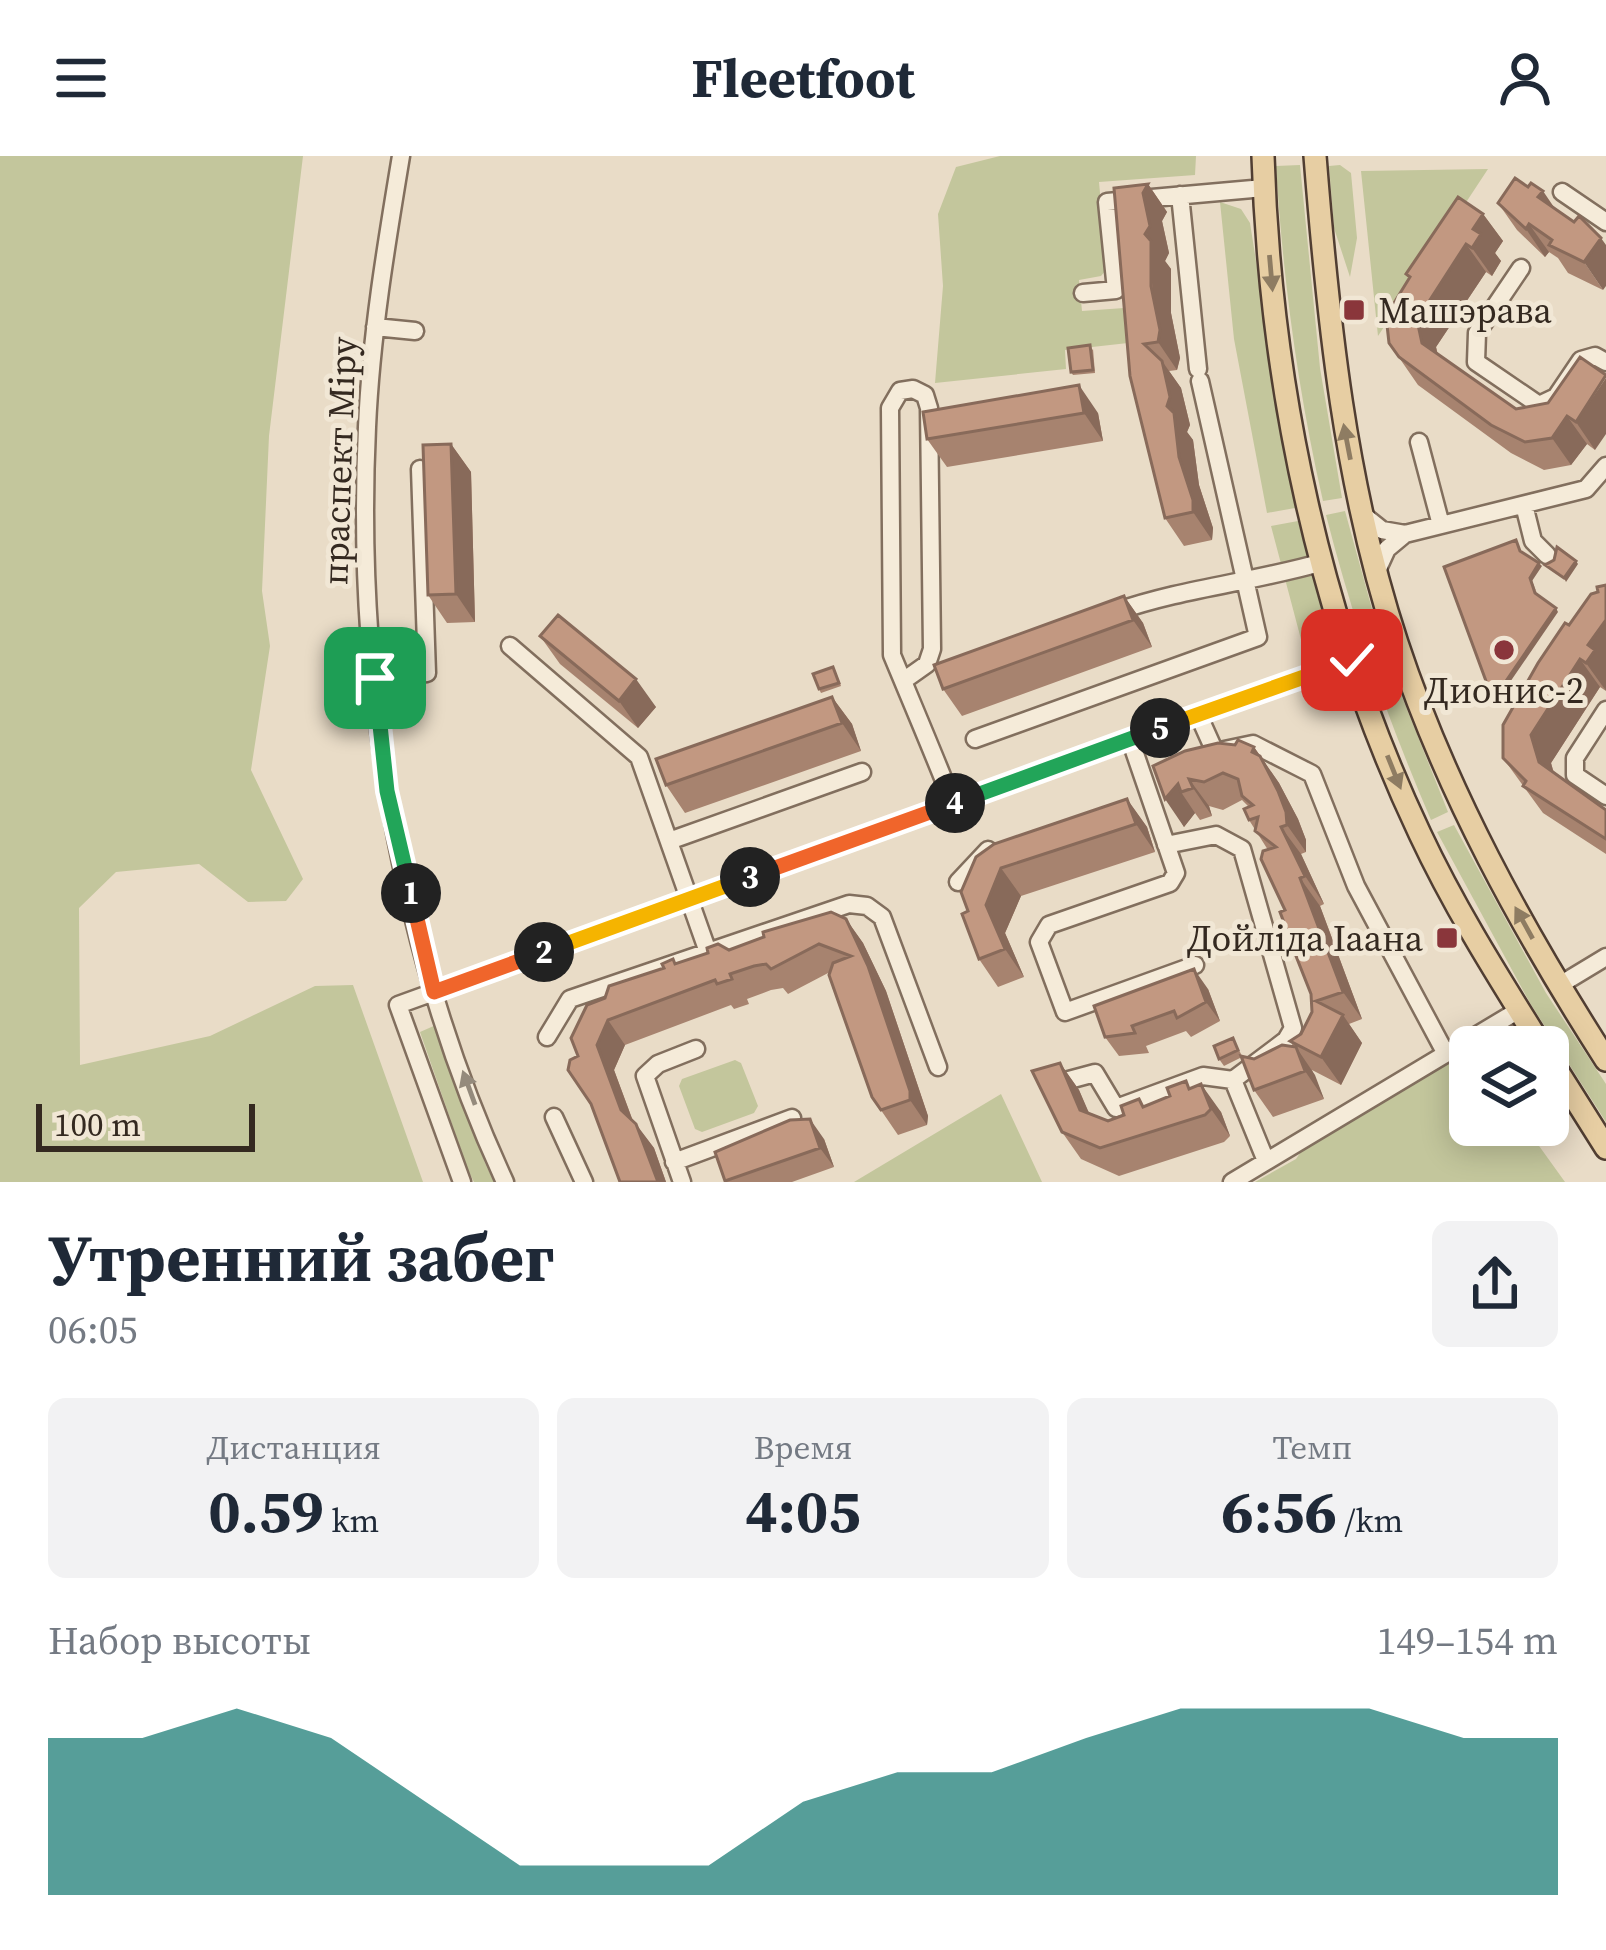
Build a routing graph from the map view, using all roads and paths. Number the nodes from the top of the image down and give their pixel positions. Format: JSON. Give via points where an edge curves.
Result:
{"nodes":[{"id":1,"x":401,"y":156,"type":"edge"},
{"id":2,"x":1263,"y":156,"type":"edge"},
{"id":3,"x":1315,"y":156,"type":"edge"},
{"id":4,"x":1264,"y":188,"type":"junction"},
{"id":5,"x":1562,"y":192,"type":"dead end"},
{"id":6,"x":1180,"y":195,"type":"junction"},
{"id":7,"x":1606,"y":222,"type":"edge"},
{"id":8,"x":1521,"y":268,"type":"dead end"},
{"id":9,"x":1083,"y":293,"type":"dead end"},
{"id":10,"x":375,"y":328,"type":"junction"},
{"id":11,"x":415,"y":331,"type":"dead end"},
{"id":12,"x":1606,"y":362,"type":"edge"},
{"id":13,"x":952,"y":415,"type":"edge"},
{"id":14,"x":929,"y":418,"type":"junction"},
{"id":15,"x":1419,"y":442,"type":"dead end"},
{"id":16,"x":1606,"y":466,"type":"edge"},
{"id":17,"x":420,"y":470,"type":"edge"},
{"id":18,"x":1524,"y":505,"type":"junction"},
{"id":19,"x":1362,"y":514,"type":"junction"},
{"id":20,"x":1441,"y":525,"type":"junction"},
{"id":21,"x":1405,"y":534,"type":"junction"},
{"id":22,"x":1547,"y":555,"type":"dead end"},
{"id":23,"x":1323,"y":562,"type":"junction"},
{"id":24,"x":1376,"y":573,"type":"junction"},
{"id":25,"x":1242,"y":577,"type":"junction"},
{"id":26,"x":1100,"y":617,"type":"edge"},
{"id":27,"x":510,"y":646,"type":"dead end"},
{"id":28,"x":1352,"y":660,"type":"junction"},
{"id":29,"x":375,"y":678,"type":"junction"},
{"id":30,"x":903,"y":681,"type":"junction"},
{"id":31,"x":1606,"y":710,"type":"edge"},
{"id":32,"x":1198,"y":714,"type":"junction"},
{"id":33,"x":975,"y":739,"type":"dead end"},
{"id":34,"x":1130,"y":739,"type":"junction"},
{"id":35,"x":862,"y":772,"type":"dead end"},
{"id":36,"x":1606,"y":796,"type":"edge"},
{"id":37,"x":953,"y":803,"type":"junction"},
{"id":38,"x":669,"y":842,"type":"junction"},
{"id":39,"x":1001,"y":845,"type":"edge"},
{"id":40,"x":1166,"y":845,"type":"junction"},
{"id":41,"x":958,"y":882,"type":"dead end"},
{"id":42,"x":691,"y":899,"type":"junction"},
{"id":43,"x":708,"y":952,"type":"junction"},
{"id":44,"x":1606,"y":957,"type":"edge"},
{"id":45,"x":1195,"y":965,"type":"edge"},
{"id":46,"x":1558,"y":986,"type":"junction"},
{"id":47,"x":434,"y":992,"type":"junction"},
{"id":48,"x":1519,"y":1010,"type":"junction"},
{"id":49,"x":1529,"y":1026,"type":"edge"},
{"id":50,"x":547,"y":1037,"type":"dead end"},
{"id":51,"x":696,"y":1049,"type":"dead end"},
{"id":52,"x":1446,"y":1054,"type":"junction"},
{"id":53,"x":1606,"y":1060,"type":"edge"},
{"id":54,"x":938,"y":1066,"type":"dead end"},
{"id":55,"x":1233,"y":1081,"type":"junction"},
{"id":56,"x":1054,"y":1084,"type":"edge"},
{"id":57,"x":1569,"y":1089,"type":"edge"},
{"id":58,"x":554,"y":1117,"type":"dead end"},
{"id":59,"x":792,"y":1118,"type":"edge"},
{"id":60,"x":1606,"y":1148,"type":"edge"},
{"id":61,"x":1265,"y":1161,"type":"junction"},
{"id":62,"x":674,"y":1162,"type":"junction"},
{"id":63,"x":462,"y":1182,"type":"edge"},
{"id":64,"x":506,"y":1182,"type":"edge"},
{"id":65,"x":584,"y":1182,"type":"edge"},
{"id":66,"x":682,"y":1182,"type":"edge"},
{"id":67,"x":1232,"y":1182,"type":"edge"}],
"edges":[{"from":1,"to":10,"type":"street","name":"праспект Міру"},
{"from":2,"to":4,"type":"main road"},
{"from":19,"to":3,"type":"main road","one_way":true,"via":[[1335,357]]},
{"from":4,"to":6,"type":"street"},
{"from":4,"to":23,"type":"main road","one_way":true,"via":[[1283,373]]},
{"from":5,"to":7,"type":"street"},
{"from":6,"to":9,"type":"street","via":[[1107,202],[1116,290]]},
{"from":6,"to":25,"type":"street","via":[[1199,375]]},
{"from":8,"to":12,"type":"street","via":[[1477,333],[1476,362],[1539,405],[1556,397],[1581,360]]},
{"from":10,"to":11,"type":"street"},
{"from":10,"to":29,"type":"street","name":"праспект Міру","via":[[367,589]]},
{"from":13,"to":14,"type":"street"},
{"from":14,"to":30,"type":"street","via":[[932,649]]},
{"from":14,"to":30,"type":"street","via":[[919,391],[906,389],[891,401],[892,655]]},
{"from":15,"to":20,"type":"street"},
{"from":16,"to":18,"type":"street","via":[[1586,490]]},
{"from":17,"to":29,"type":"street","via":[[427,673]]},
{"from":18,"to":20,"type":"street"},
{"from":18,"to":22,"type":"street","via":[[1533,541]]},
{"from":19,"to":21,"type":"street","via":[[1382,530]]},
{"from":19,"to":24,"type":"main road"},
{"from":20,"to":21,"type":"street"},
{"from":21,"to":24,"type":"street"},
{"from":23,"to":25,"type":"street"},
{"from":23,"to":28,"type":"main road"},
{"from":46,"to":24,"type":"main road","one_way":true,"via":[[1463,812]]},
{"from":25,"to":26,"type":"street"},
{"from":25,"to":33,"type":"street","via":[[1258,637]]},
{"from":27,"to":38,"type":"street","via":[[627,742]]},
{"from":28,"to":32,"type":"street"},
{"from":28,"to":48,"type":"main road","one_way":true,"via":[[1419,833]]},
{"from":29,"to":47,"type":"street","name":"праспект Міру","via":[[387,791]]},
{"from":30,"to":37,"type":"street"},
{"from":31,"to":36,"type":"street","via":[[1575,758],[1575,775]]},
{"from":32,"to":34,"type":"street"},
{"from":32,"to":52,"type":"street","via":[[1215,752],[1253,744],[1312,774],[1356,886]]},
{"from":34,"to":37,"type":"street"},
{"from":34,"to":40,"type":"street","via":[[1138,795]]},
{"from":35,"to":38,"type":"street"},
{"from":37,"to":42,"type":"street"},
{"from":38,"to":42,"type":"street"},
{"from":39,"to":41,"type":"street","via":[[982,852]]},
{"from":40,"to":45,"type":"street","via":[[1176,873],[1170,883],[1049,925],[1039,943],[1066,1012]]},
{"from":40,"to":55,"type":"street","via":[[1216,835],[1243,849],[1292,1017],[1286,1040]]},
{"from":42,"to":43,"type":"street"},
{"from":42,"to":47,"type":"street"},
{"from":43,"to":50,"type":"street","via":[[570,999]]},
{"from":43,"to":54,"type":"street","via":[[849,904],[867,906],[882,917]]},
{"from":44,"to":46,"type":"street"},
{"from":46,"to":53,"type":"main road"},
{"from":47,"to":63,"type":"street","via":[[398,1005]]},
{"from":64,"to":47,"type":"street","name":"праспект Міру","one_way":true},
{"from":48,"to":49,"type":"main road"},
{"from":48,"to":52,"type":"street"},
{"from":51,"to":62,"type":"street","via":[[645,1076]]},
{"from":52,"to":61,"type":"street"},
{"from":55,"to":56,"type":"street","via":[[1203,1076],[1115,1108],[1095,1073]]},
{"from":55,"to":61,"type":"street"},
{"from":57,"to":60,"type":"main road"},
{"from":58,"to":65,"type":"street"},
{"from":59,"to":62,"type":"street"},
{"from":61,"to":67,"type":"street"},
{"from":62,"to":66,"type":"street"}]}
